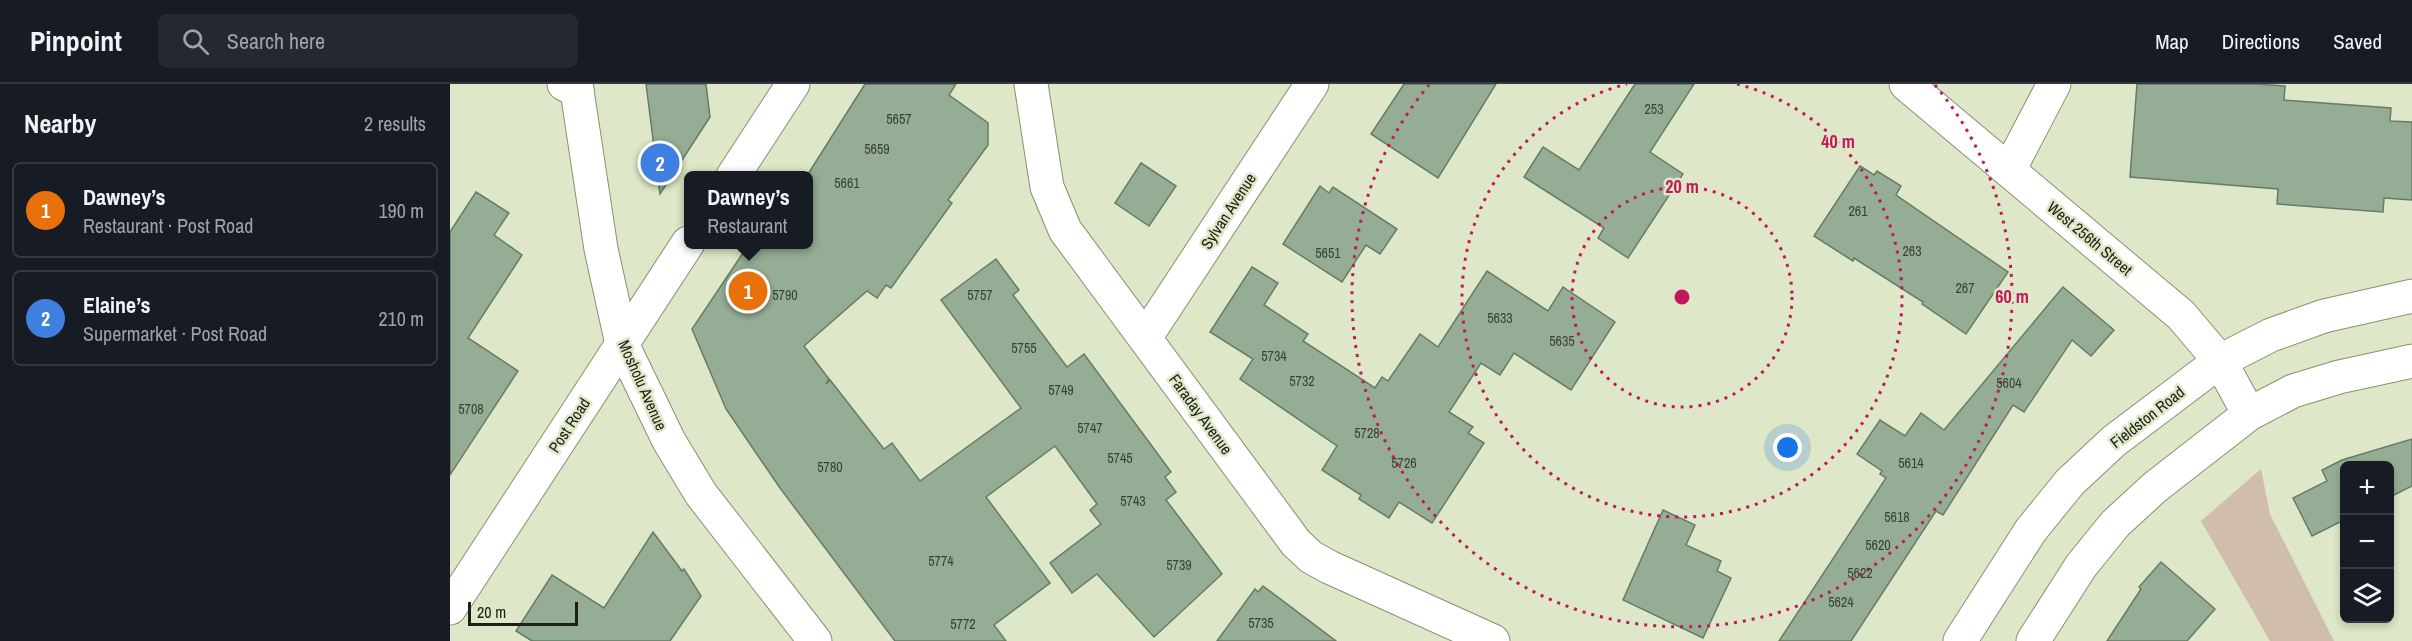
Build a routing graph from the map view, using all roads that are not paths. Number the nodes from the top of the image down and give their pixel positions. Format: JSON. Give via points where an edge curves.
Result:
{"nodes":[{"id":1,"x":793,"y":84,"type":"edge"},
{"id":2,"x":1031,"y":84,"type":"edge"},
{"id":3,"x":1312,"y":84,"type":"edge"},
{"id":4,"x":1906,"y":84,"type":"edge"},
{"id":5,"x":2054,"y":84,"type":"edge"},
{"id":6,"x":572,"y":86,"type":"edge"},
{"id":7,"x":2009,"y":170,"type":"junction"},
{"id":8,"x":736,"y":171,"type":"edge"},
{"id":9,"x":684,"y":249,"type":"edge"},
{"id":10,"x":2412,"y":296,"type":"edge"},
{"id":11,"x":1145,"y":338,"type":"junction"},
{"id":12,"x":622,"y":344,"type":"junction"},
{"id":13,"x":2220,"y":361,"type":"junction"},
{"id":14,"x":2412,"y":361,"type":"edge"},
{"id":15,"x":2249,"y":414,"type":"junction"},
{"id":16,"x":450,"y":608,"type":"edge"},
{"id":17,"x":815,"y":641,"type":"edge"},
{"id":18,"x":1492,"y":641,"type":"edge"},
{"id":19,"x":1960,"y":641,"type":"edge"},
{"id":20,"x":2033,"y":641,"type":"edge"}],
"edges":[{"from":1,"to":8,"type":"street"},
{"from":2,"to":11,"type":"street","name":"Faraday Avenue","via":[[1047,188],[1055,212]]},
{"from":3,"to":11,"type":"street","name":"Sylvan Avenue"},
{"from":4,"to":7,"type":"street","name":"West 256th Street"},
{"from":5,"to":7,"type":"street"},
{"from":6,"to":12,"type":"street","name":"Mosholu Avenue"},
{"from":7,"to":13,"type":"street","name":"West 256th Street","via":[[2181,315]]},
{"from":9,"to":12,"type":"street","name":"Post Road"},
{"from":10,"to":13,"type":"street","name":"Fieldston Road","via":[[2324,316],[2271,335]]},
{"from":11,"to":18,"type":"street","name":"Faraday Avenue","via":[[1296,543],[1311,557]]},
{"from":12,"to":16,"type":"street","name":"Post Road"},
{"from":12,"to":17,"type":"street","name":"Mosholu Avenue","via":[[669,441],[701,494]]},
{"from":13,"to":15,"type":"street","name":"West 256th Street"},
{"from":13,"to":19,"type":"street","name":"Fieldston Road","via":[[2114,441],[2070,482],[2031,530]]},
{"from":14,"to":15,"type":"street","via":[[2293,391]]},
{"from":15,"to":20,"type":"street","via":[[2154,488],[2115,524],[2081,566]]}]}
